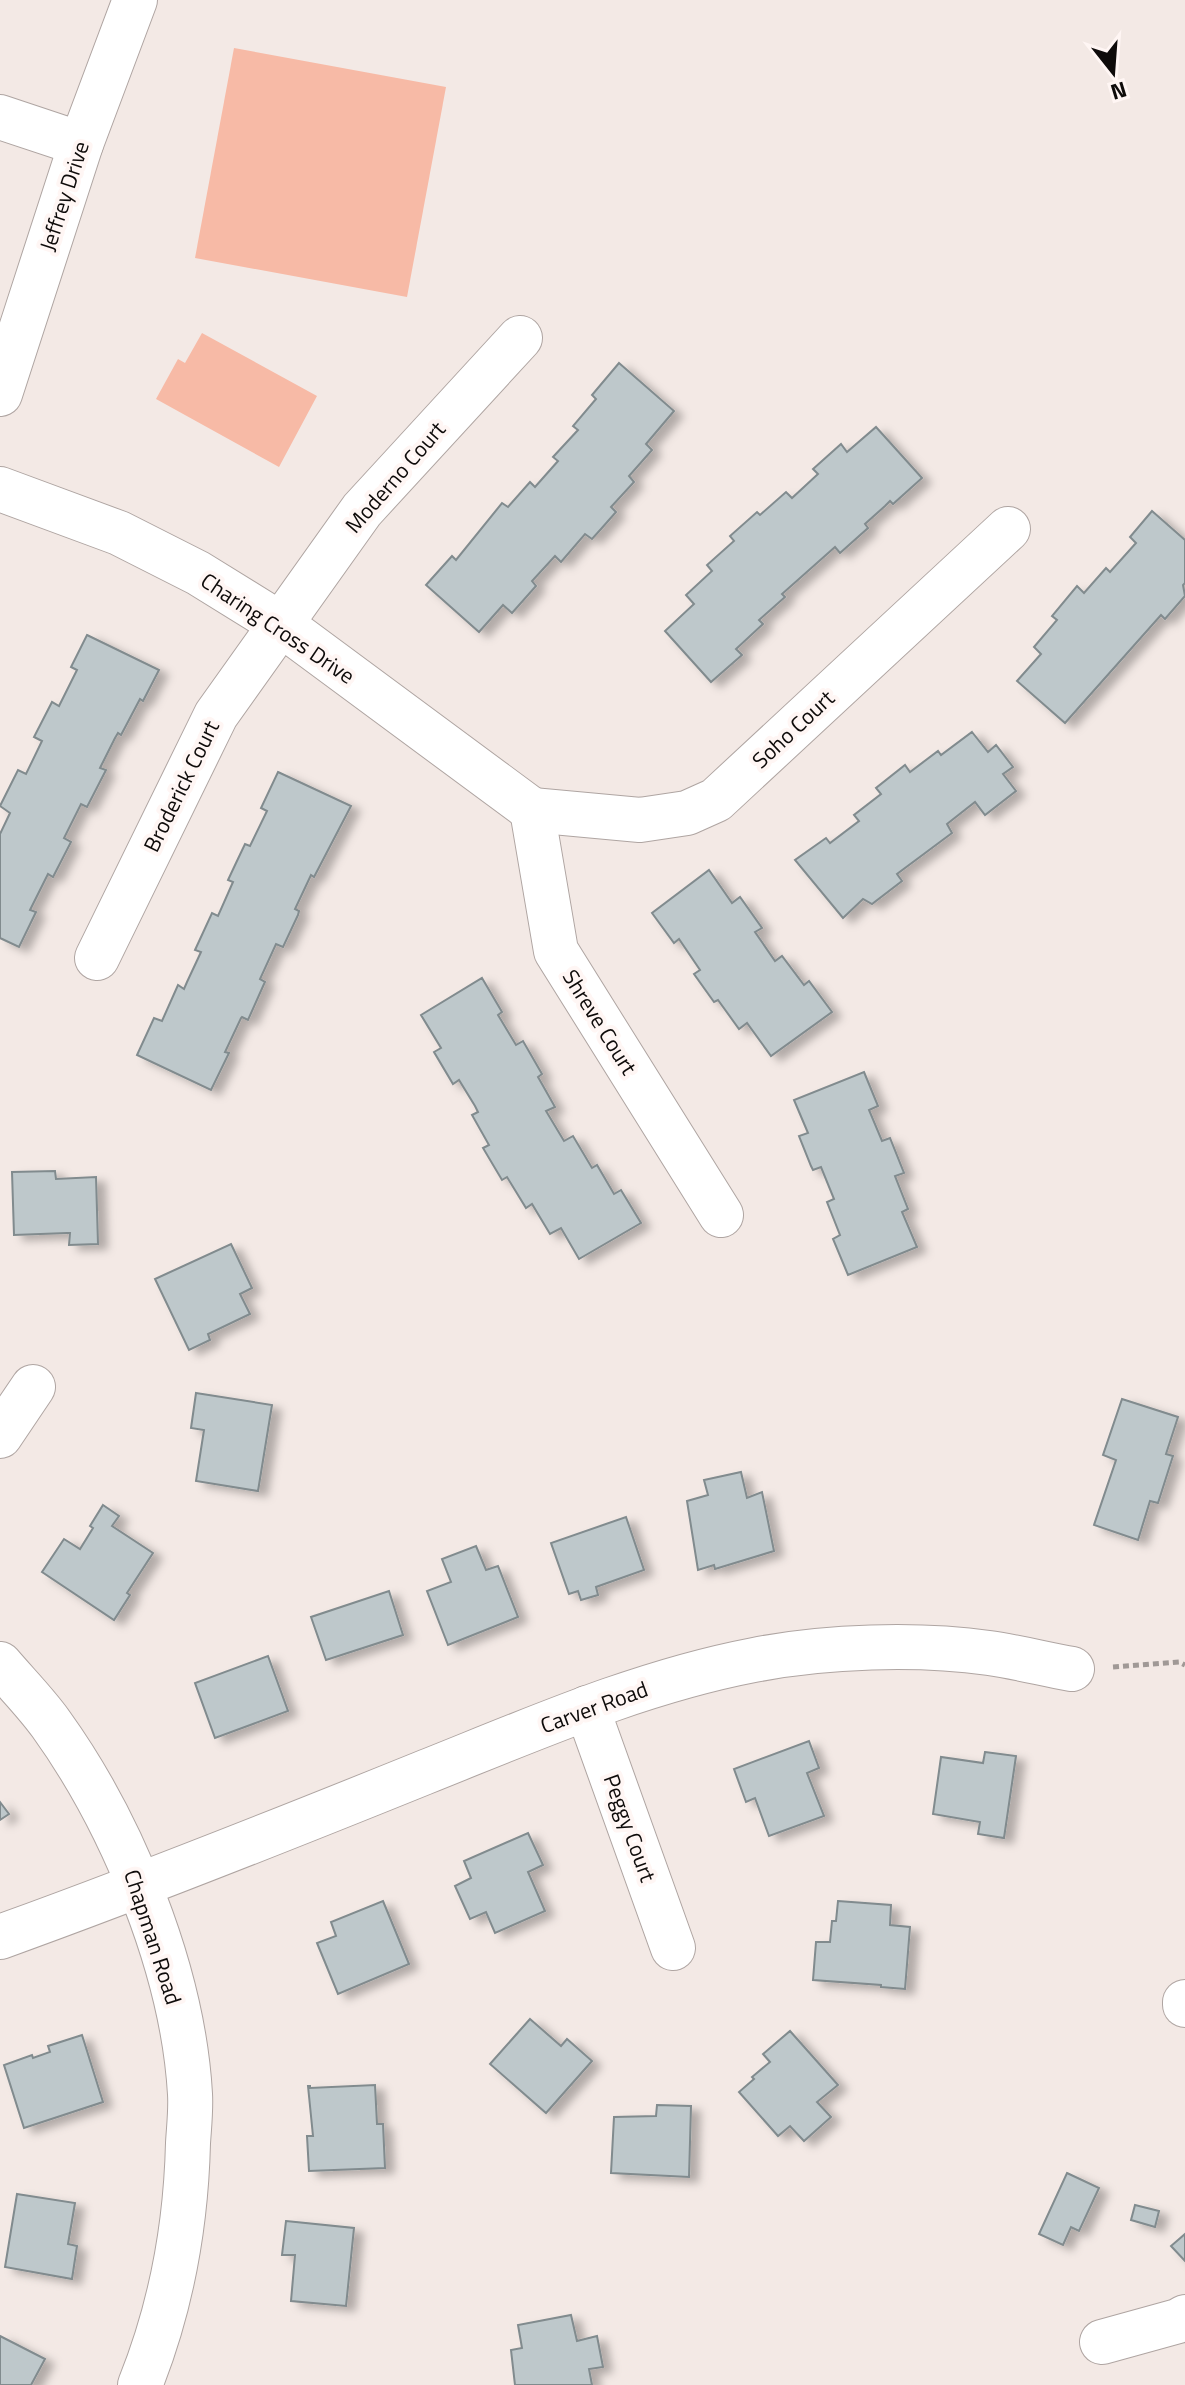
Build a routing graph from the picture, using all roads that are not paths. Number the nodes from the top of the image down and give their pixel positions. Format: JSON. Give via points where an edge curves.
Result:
{"nodes":[{"id":1,"x":135,"y":0,"type":"edge"},
{"id":2,"x":0,"y":117,"type":"edge"},
{"id":3,"x":81,"y":144,"type":"junction"},
{"id":4,"x":520,"y":338,"type":"dead end"},
{"id":5,"x":0,"y":394,"type":"edge"},
{"id":6,"x":0,"y":489,"type":"edge"},
{"id":7,"x":1008,"y":529,"type":"dead end"},
{"id":8,"x":282,"y":625,"type":"junction"},
{"id":9,"x":532,"y":810,"type":"junction"},
{"id":10,"x":97,"y":958,"type":"dead end"},
{"id":11,"x":721,"y":1215,"type":"dead end"},
{"id":12,"x":33,"y":1387,"type":"dead end"},
{"id":13,"x":0,"y":1436,"type":"edge"},
{"id":14,"x":0,"y":1664,"type":"edge"},
{"id":15,"x":1072,"y":1669,"type":"road end"},
{"id":16,"x":587,"y":1708,"type":"junction"},
{"id":17,"x":140,"y":1887,"type":"junction"},
{"id":18,"x":0,"y":1937,"type":"edge"},
{"id":19,"x":673,"y":1948,"type":"dead end"},
{"id":20,"x":1185,"y":2317,"type":"edge"},
{"id":21,"x":1102,"y":2342,"type":"dead end"},
{"id":22,"x":140,"y":2385,"type":"edge"}],
"edges":[{"from":1,"to":3,"type":"street","name":"Jeffrey Drive"},
{"from":2,"to":3,"type":"street"},
{"from":3,"to":5,"type":"street","name":"Jeffrey Drive"},
{"from":4,"to":8,"type":"street","name":"Moderno Court","via":[[362,510]]},
{"from":6,"to":8,"type":"street","name":"Charing Cross Drive","via":[[119,533]]},
{"from":7,"to":9,"type":"street","name":"Soho Court","via":[[716,800],[687,813],[640,820]]},
{"from":8,"to":9,"type":"street","name":"Charing Cross Drive"},
{"from":8,"to":10,"type":"street","name":"Broderick Court","via":[[216,715]]},
{"from":9,"to":11,"type":"street","name":"Shreve Court","via":[[556,951]]},
{"from":12,"to":13,"type":"street"},
{"from":14,"to":17,"type":"street","name":"Chapman Road","via":[[51,1723],[100,1799]]},
{"from":15,"to":16,"type":"street","name":"Carver Road","via":[[988,1653],[835,1649],[696,1673]]},
{"from":16,"to":17,"type":"street","name":"Carver Road"},
{"from":16,"to":19,"type":"street","name":"Peggy Court"},
{"from":17,"to":18,"type":"street","name":"Carver Road"},
{"from":17,"to":22,"type":"street","name":"Chapman Road","via":[[177,2000],[190,2095],[187,2192],[176,2265]]},
{"from":20,"to":21,"type":"street"}]}
